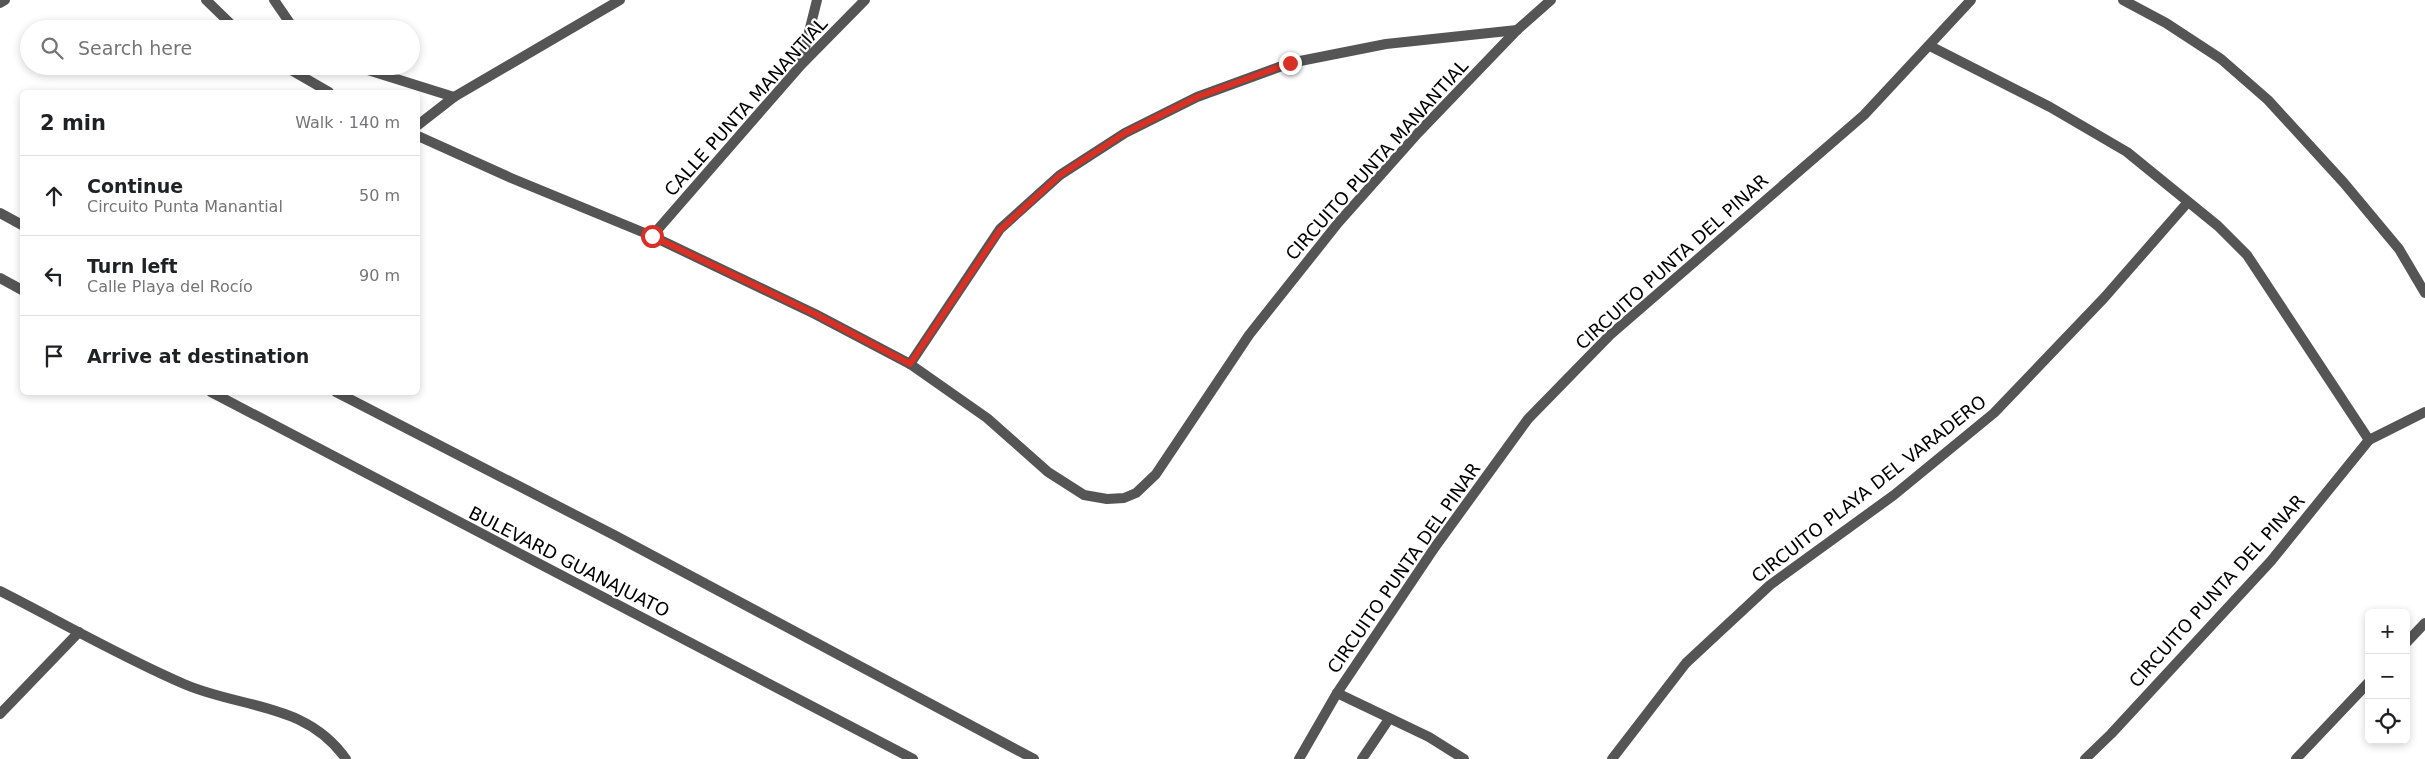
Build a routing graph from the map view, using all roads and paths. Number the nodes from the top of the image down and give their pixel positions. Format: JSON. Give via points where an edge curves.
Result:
{"nodes":[{"id":1,"x":5,"y":0,"type":"edge"},
{"id":2,"x":206,"y":0,"type":"edge"},
{"id":3,"x":274,"y":0,"type":"edge"},
{"id":4,"x":620,"y":0,"type":"edge"},
{"id":5,"x":817,"y":0,"type":"edge"},
{"id":6,"x":865,"y":0,"type":"edge"},
{"id":7,"x":1551,"y":0,"type":"edge"},
{"id":8,"x":1971,"y":0,"type":"edge"},
{"id":9,"x":2123,"y":0,"type":"edge"},
{"id":10,"x":0,"y":3,"type":"edge"},
{"id":11,"x":227,"y":20,"type":"edge"},
{"id":12,"x":288,"y":20,"type":"edge"},
{"id":13,"x":1517,"y":30,"type":"junction"},
{"id":14,"x":1930,"y":46,"type":"junction"},
{"id":15,"x":801,"y":65,"type":"junction"},
{"id":16,"x":300,"y":75,"type":"edge"},
{"id":17,"x":384,"y":75,"type":"edge"},
{"id":18,"x":326,"y":90,"type":"edge"},
{"id":19,"x":454,"y":97,"type":"junction"},
{"id":20,"x":420,"y":123,"type":"edge"},
{"id":21,"x":420,"y":137,"type":"edge"},
{"id":22,"x":2188,"y":202,"type":"junction"},
{"id":23,"x":0,"y":213,"type":"edge"},
{"id":24,"x":20,"y":224,"type":"edge"},
{"id":25,"x":652,"y":236,"type":"junction"},
{"id":26,"x":0,"y":278,"type":"edge"},
{"id":27,"x":20,"y":289,"type":"edge"},
{"id":28,"x":2425,"y":292,"type":"edge"},
{"id":29,"x":910,"y":364,"type":"junction"},
{"id":30,"x":217,"y":395,"type":"edge"},
{"id":31,"x":342,"y":395,"type":"edge"},
{"id":32,"x":2425,"y":412,"type":"edge"},
{"id":33,"x":2369,"y":440,"type":"junction"},
{"id":34,"x":0,"y":590,"type":"edge"},
{"id":35,"x":2425,"y":623,"type":"edge"},
{"id":36,"x":79,"y":632,"type":"junction"},
{"id":37,"x":2410,"y":639,"type":"edge"},
{"id":38,"x":2365,"y":686,"type":"edge"},
{"id":39,"x":1337,"y":693,"type":"junction"},
{"id":40,"x":0,"y":714,"type":"edge"},
{"id":41,"x":1389,"y":719,"type":"junction"},
{"id":42,"x":346,"y":759,"type":"edge"},
{"id":43,"x":913,"y":759,"type":"edge"},
{"id":44,"x":1034,"y":759,"type":"edge"},
{"id":45,"x":1299,"y":759,"type":"edge"},
{"id":46,"x":1362,"y":759,"type":"edge"},
{"id":47,"x":1464,"y":759,"type":"edge"},
{"id":48,"x":1612,"y":759,"type":"edge"},
{"id":49,"x":2086,"y":759,"type":"edge"},
{"id":50,"x":2296,"y":759,"type":"edge"}],
"edges":[{"from":1,"to":10,"type":"street"},
{"from":2,"to":11,"type":"street"},
{"from":3,"to":12,"type":"street"},
{"from":4,"to":19,"type":"street"},
{"from":5,"to":15,"type":"street"},
{"from":6,"to":15,"type":"street","name":"CALLE PUNTA MANANTIAL"},
{"from":7,"to":13,"type":"street","name":"CIRCUITO PUNTA MANANTIAL"},
{"from":8,"to":14,"type":"street","name":"CIRCUITO PUNTA DEL PINAR"},
{"from":9,"to":28,"type":"street","via":[[2222,59],[2268,100],[2399,249]]},
{"from":13,"to":29,"type":"street","via":[[1386,44],[1290,63],[1197,97],[1125,133],[1060,175],[1000,230]]},
{"from":13,"to":29,"type":"street","name":"CIRCUITO PUNTA MANANTIAL","via":[[1418,133],[1338,223],[1249,335],[1156,474],[1136,493],[1107,499],[1068,487],[987,418]]},
{"from":14,"to":22,"type":"street","via":[[2127,152]]},
{"from":14,"to":39,"type":"street","name":"CIRCUITO PUNTA DEL PINAR","via":[[1864,115],[1610,335],[1528,419],[1435,547]]},
{"from":15,"to":25,"type":"street","name":"CALLE PUNTA MANANTIAL"},
{"from":16,"to":18,"type":"street"},
{"from":17,"to":19,"type":"street"},
{"from":19,"to":20,"type":"street"},
{"from":21,"to":25,"type":"street","name":"CIRCUITO PUNTA MANANTIAL"},
{"from":22,"to":33,"type":"street","via":[[2247,255]]},
{"from":22,"to":48,"type":"street","name":"CIRCUITO PLAYA DEL VARADERO","via":[[2104,298],[1994,413],[1894,494],[1770,585],[1686,663]]},
{"from":23,"to":24,"type":"street"},
{"from":25,"to":29,"type":"street","name":"CIRCUITO PUNTA MANANTIAL","via":[[815,314]]},
{"from":26,"to":27,"type":"street"},
{"from":30,"to":43,"type":"street","name":"BULEVARD GUANAJUATO"},
{"from":31,"to":44,"type":"street","via":[[614,535]]},
{"from":32,"to":33,"type":"street","name":"CIRCUITO PUNTA DEL PINAR"},
{"from":33,"to":49,"type":"street","name":"CIRCUITO PUNTA DEL PINAR","via":[[2270,561]]},
{"from":34,"to":36,"type":"street"},
{"from":35,"to":37,"type":"street"},
{"from":36,"to":40,"type":"street"},
{"from":36,"to":42,"type":"street","via":[[185,684],[300,719],[322,731]]},
{"from":38,"to":50,"type":"street"},
{"from":39,"to":41,"type":"street","name":"CIRCUITO PUNTA DEL PINAR"},
{"from":39,"to":45,"type":"street","name":"CIRCUITO PUNTA DEL PINAR"},
{"from":41,"to":46,"type":"street"},
{"from":41,"to":47,"type":"street","name":"CIRCUITO PUNTA DEL PINAR","via":[[1429,737]]}]}
